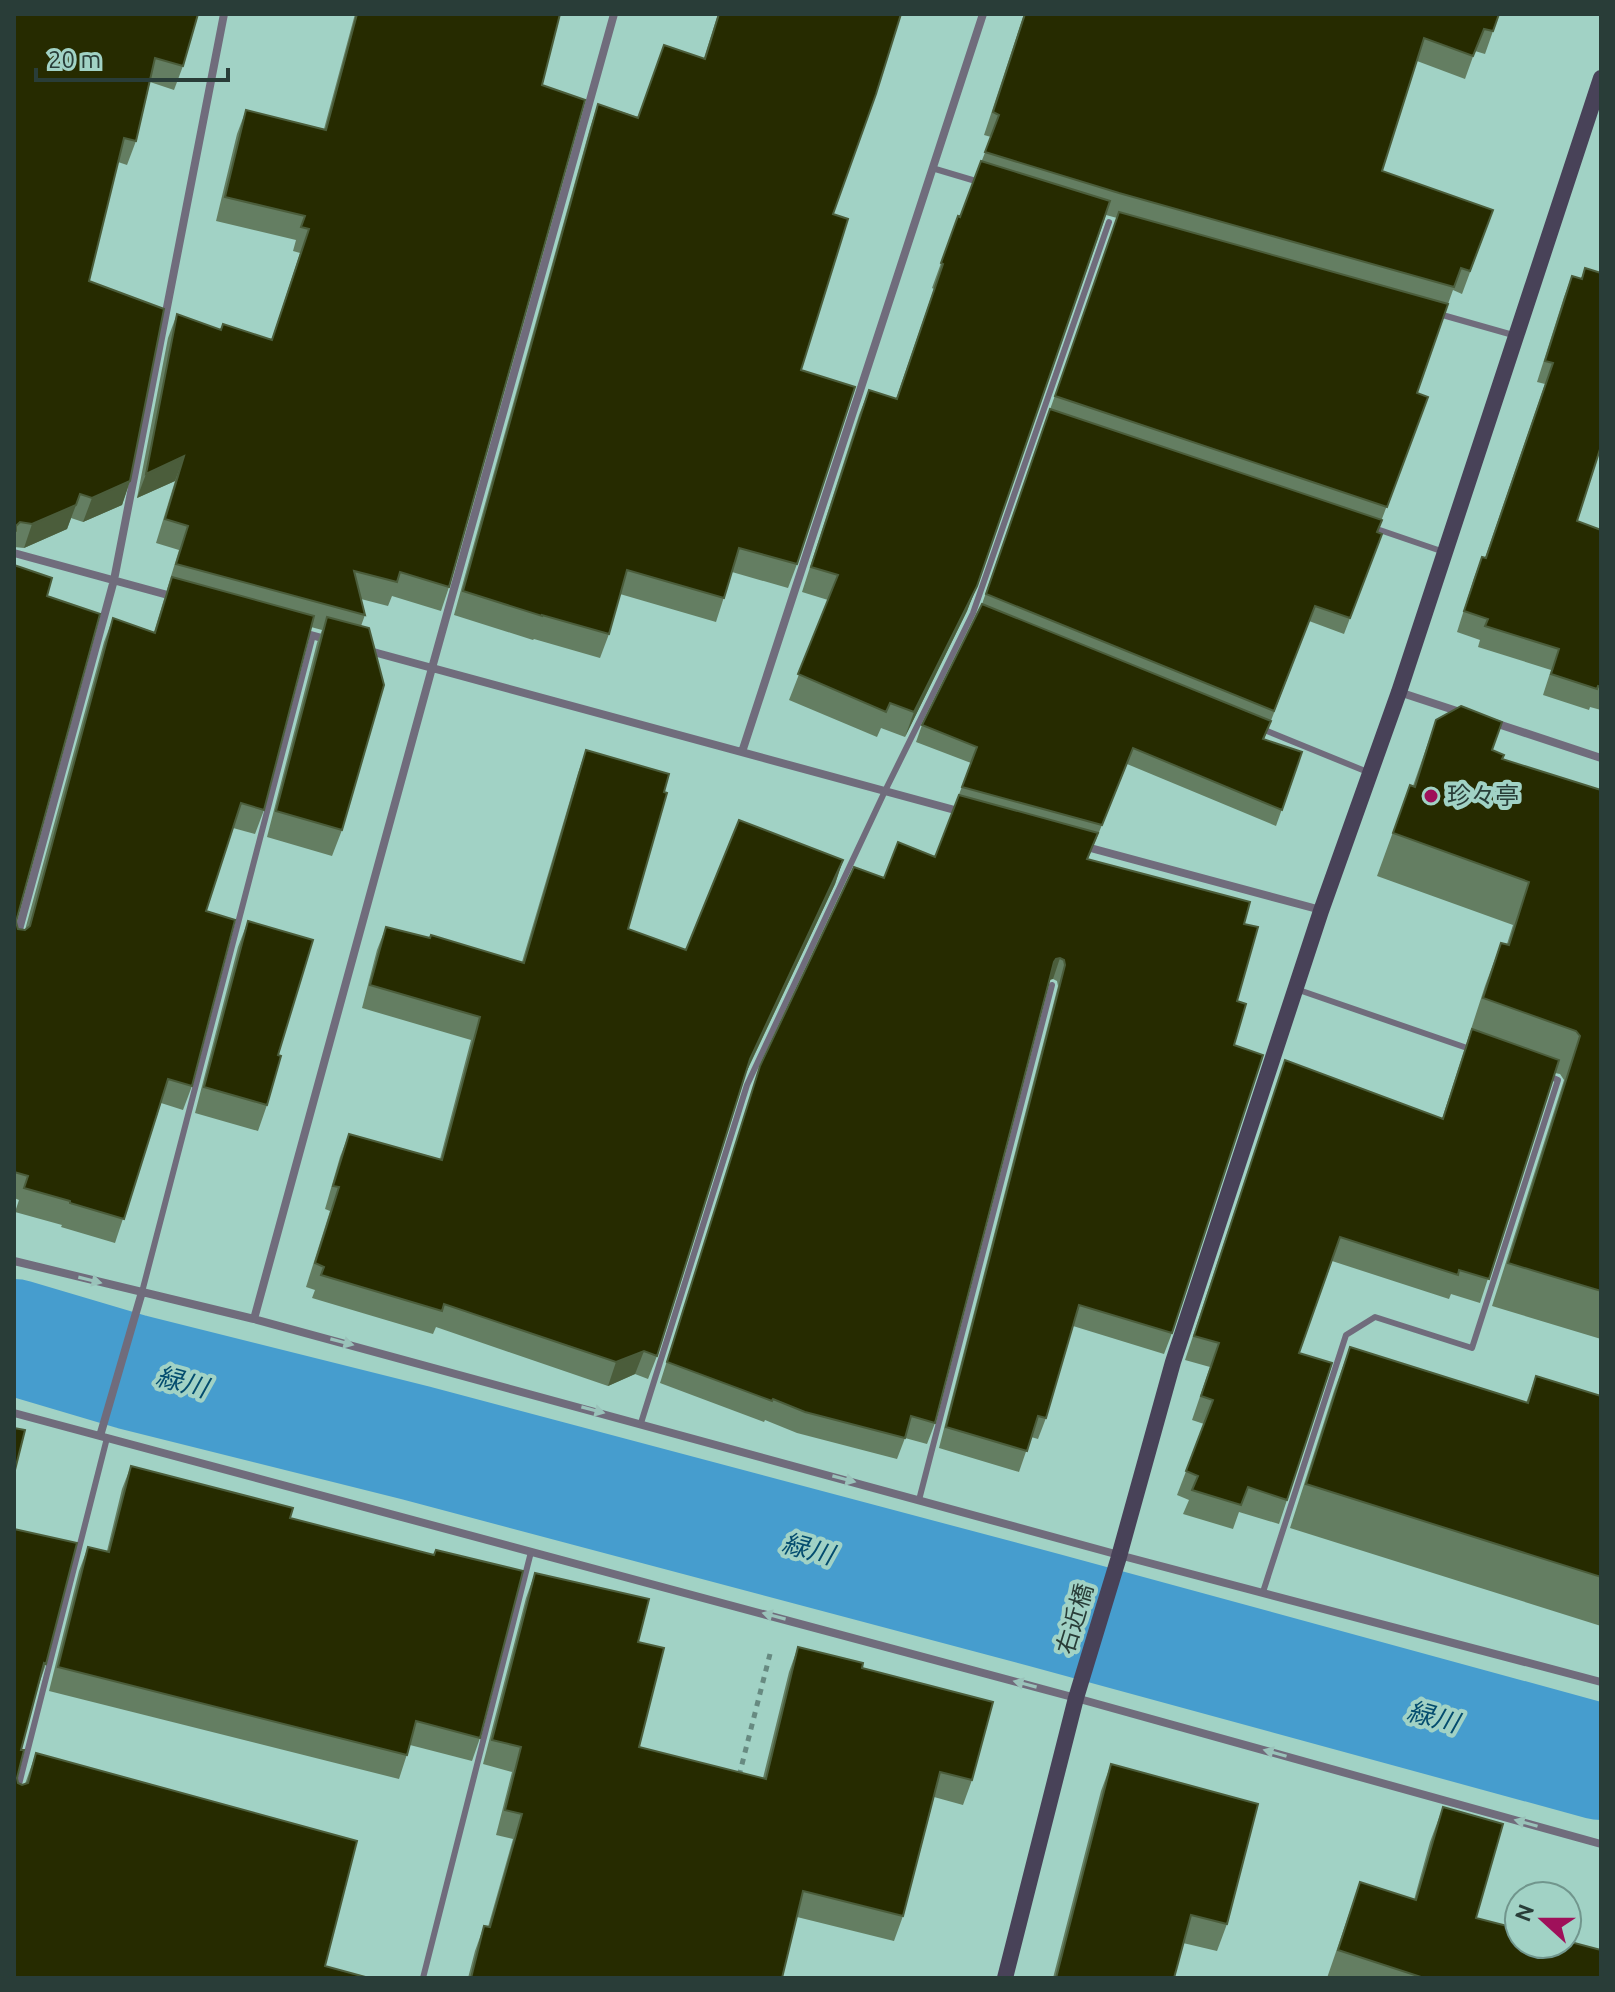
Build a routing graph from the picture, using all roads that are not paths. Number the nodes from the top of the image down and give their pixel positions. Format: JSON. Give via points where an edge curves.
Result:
{"nodes":[{"id":1,"x":224,"y":14,"type":"edge"},
{"id":2,"x":614,"y":14,"type":"edge"},
{"id":3,"x":983,"y":14,"type":"edge"},
{"id":4,"x":1601,"y":78,"type":"edge"},
{"id":5,"x":932,"y":168,"type":"junction"},
{"id":6,"x":991,"y":186,"type":"edge"},
{"id":7,"x":1095,"y":217,"type":"edge"},
{"id":8,"x":1109,"y":222,"type":"junction"},
{"id":9,"x":1124,"y":226,"type":"edge"},
{"id":10,"x":1438,"y":314,"type":"edge"},
{"id":11,"x":1517,"y":336,"type":"junction"},
{"id":12,"x":1041,"y":417,"type":"junction"},
{"id":13,"x":1056,"y":422,"type":"edge"},
{"id":14,"x":1370,"y":527,"type":"edge"},
{"id":15,"x":1445,"y":552,"type":"junction"},
{"id":16,"x":14,"y":553,"type":"edge"},
{"id":17,"x":114,"y":580,"type":"junction"},
{"id":18,"x":190,"y":601,"type":"edge"},
{"id":19,"x":973,"y":613,"type":"junction"},
{"id":20,"x":988,"y":619,"type":"edge"},
{"id":21,"x":298,"y":631,"type":"edge"},
{"id":22,"x":313,"y":635,"type":"junction"},
{"id":23,"x":343,"y":643,"type":"edge"},
{"id":24,"x":358,"y":647,"type":"edge"},
{"id":25,"x":432,"y":668,"type":"junction"},
{"id":26,"x":1399,"y":692,"type":"junction"},
{"id":27,"x":1252,"y":725,"type":"edge"},
{"id":28,"x":742,"y":752,"type":"junction"},
{"id":29,"x":1601,"y":758,"type":"edge"},
{"id":30,"x":1370,"y":773,"type":"junction"},
{"id":31,"x":885,"y":791,"type":"junction"},
{"id":32,"x":976,"y":816,"type":"edge"},
{"id":33,"x":1067,"y":841,"type":"edge"},
{"id":34,"x":1321,"y":911,"type":"junction"},
{"id":35,"x":19,"y":916,"type":"edge"},
{"id":36,"x":14,"y":948,"type":"edge"},
{"id":37,"x":1052,"y":985,"type":"edge"},
{"id":38,"x":1296,"y":989,"type":"junction"},
{"id":39,"x":1472,"y":1050,"type":"edge"},
{"id":40,"x":1544,"y":1075,"type":"edge"},
{"id":41,"x":14,"y":1261,"type":"edge"},
{"id":42,"x":142,"y":1292,"type":"junction"},
{"id":43,"x":254,"y":1319,"type":"junction"},
{"id":44,"x":14,"y":1413,"type":"edge"},
{"id":45,"x":641,"y":1423,"type":"junction"},
{"id":46,"x":104,"y":1437,"type":"junction"},
{"id":47,"x":919,"y":1500,"type":"junction"},
{"id":48,"x":531,"y":1552,"type":"junction"},
{"id":49,"x":1118,"y":1557,"type":"junction"},
{"id":50,"x":1263,"y":1592,"type":"junction"},
{"id":51,"x":1601,"y":1682,"type":"edge"},
{"id":52,"x":1077,"y":1695,"type":"junction"},
{"id":53,"x":14,"y":1804,"type":"edge"},
{"id":54,"x":1601,"y":1844,"type":"edge"},
{"id":55,"x":423,"y":1978,"type":"edge"},
{"id":56,"x":1005,"y":1978,"type":"edge"}],
"edges":[{"from":1,"to":17,"type":"street"},
{"from":2,"to":25,"type":"street"},
{"from":3,"to":5,"type":"street"},
{"from":4,"to":11,"type":"street","name":"右近橋"},
{"from":5,"to":6,"type":"lane"},
{"from":5,"to":28,"type":"street"},
{"from":7,"to":8,"type":"lane"},
{"from":8,"to":9,"type":"lane"},
{"from":8,"to":12,"type":"lane"},
{"from":10,"to":11,"type":"lane"},
{"from":11,"to":15,"type":"street","name":"右近橋"},
{"from":12,"to":13,"type":"lane"},
{"from":12,"to":19,"type":"lane"},
{"from":14,"to":15,"type":"lane"},
{"from":15,"to":26,"type":"street","name":"右近橋"},
{"from":16,"to":17,"type":"street"},
{"from":17,"to":18,"type":"street"},
{"from":17,"to":35,"type":"street"},
{"from":19,"to":20,"type":"lane"},
{"from":19,"to":31,"type":"lane"},
{"from":21,"to":22,"type":"street"},
{"from":22,"to":23,"type":"street"},
{"from":22,"to":42,"type":"lane"},
{"from":24,"to":25,"type":"street"},
{"from":25,"to":28,"type":"street"},
{"from":25,"to":43,"type":"street"},
{"from":26,"to":29,"type":"street"},
{"from":26,"to":30,"type":"street","name":"右近橋"},
{"from":27,"to":30,"type":"lane"},
{"from":28,"to":31,"type":"street"},
{"from":30,"to":34,"type":"street","name":"右近橋"},
{"from":31,"to":32,"type":"street"},
{"from":31,"to":45,"type":"lane","via":[[747,1085]]},
{"from":33,"to":34,"type":"street"},
{"from":34,"to":38,"type":"street","name":"右近橋"},
{"from":35,"to":36,"type":"street"},
{"from":37,"to":47,"type":"lane"},
{"from":38,"to":39,"type":"lane"},
{"from":38,"to":49,"type":"street","name":"右近橋","via":[[1173,1362]]},
{"from":40,"to":50,"type":"lane","via":[[1558,1080],[1472,1348],[1375,1317],[1346,1335]]},
{"from":41,"to":42,"type":"street","one_way":true},
{"from":42,"to":43,"type":"street"},
{"from":42,"to":46,"type":"street"},
{"from":43,"to":45,"type":"street","one_way":true},
{"from":44,"to":46,"type":"street"},
{"from":45,"to":47,"type":"street","one_way":true},
{"from":46,"to":48,"type":"street"},
{"from":46,"to":53,"type":"lane"},
{"from":47,"to":49,"type":"street"},
{"from":52,"to":48,"type":"street","one_way":true},
{"from":48,"to":55,"type":"lane"},
{"from":49,"to":50,"type":"street"},
{"from":49,"to":52,"type":"street","name":"右近橋"},
{"from":50,"to":51,"type":"street"},
{"from":54,"to":52,"type":"street","one_way":true},
{"from":52,"to":56,"type":"street","name":"右近橋"}]}
